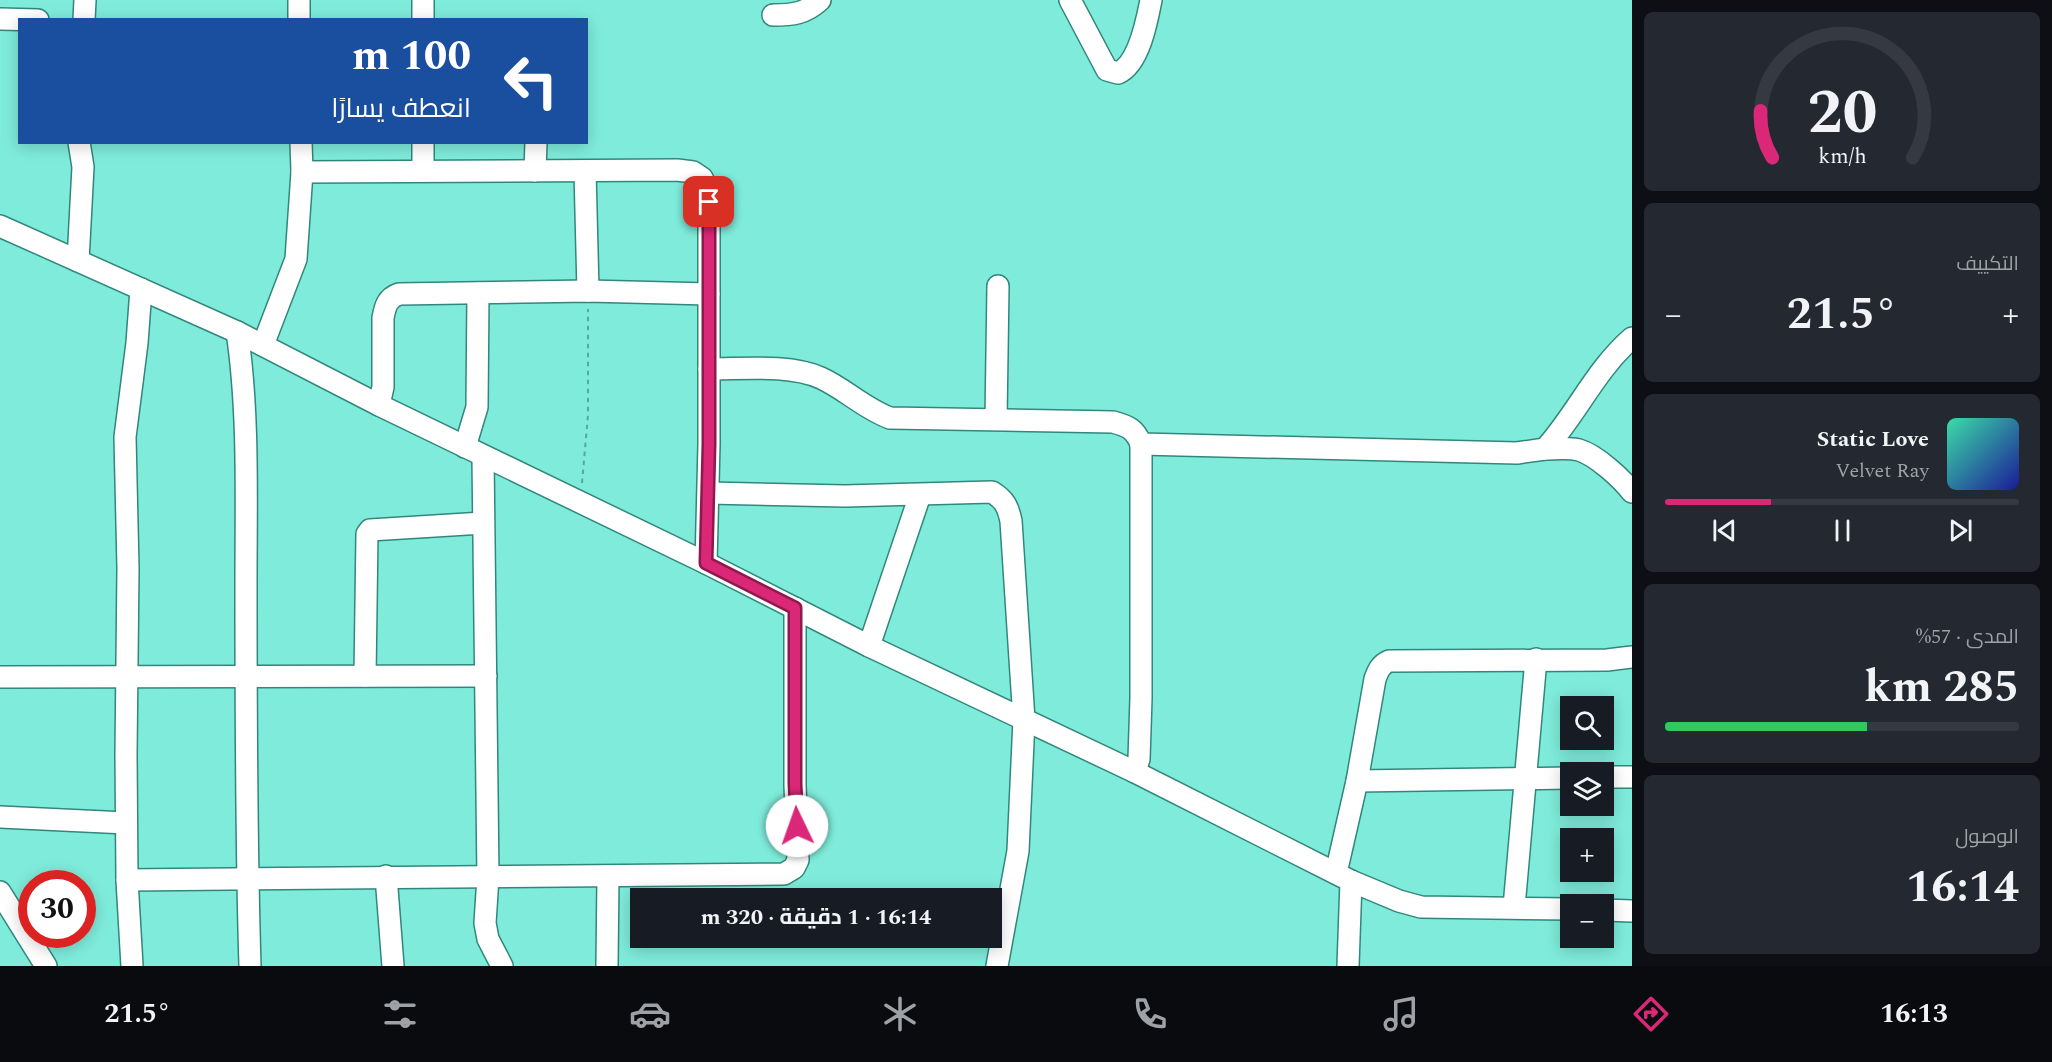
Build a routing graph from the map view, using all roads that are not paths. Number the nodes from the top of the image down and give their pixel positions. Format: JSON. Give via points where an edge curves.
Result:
{"nodes":[{"id":1,"x":299,"y":0,"type":"edge"},
{"id":2,"x":423,"y":0,"type":"edge"},
{"id":3,"x":820,"y":0,"type":"edge"},
{"id":4,"x":1070,"y":0,"type":"edge"},
{"id":5,"x":1151,"y":0,"type":"edge"},
{"id":6,"x":773,"y":15,"type":"dead end"},
{"id":7,"x":0,"y":18,"type":"edge"},
{"id":8,"x":299,"y":18,"type":"edge"},
{"id":9,"x":423,"y":18,"type":"edge"},
{"id":10,"x":18,"y":19,"type":"edge"},
{"id":11,"x":79,"y":144,"type":"edge"},
{"id":12,"x":301,"y":144,"type":"edge"},
{"id":13,"x":423,"y":144,"type":"edge"},
{"id":14,"x":536,"y":144,"type":"edge"},
{"id":15,"x":423,"y":171,"type":"junction"},
{"id":16,"x":535,"y":171,"type":"junction"},
{"id":17,"x":585,"y":171,"type":"junction"},
{"id":18,"x":302,"y":172,"type":"junction"},
{"id":19,"x":0,"y":226,"type":"edge"},
{"id":20,"x":78,"y":261,"type":"junction"},
{"id":21,"x":998,"y":286,"type":"dead end"},
{"id":22,"x":141,"y":289,"type":"junction"},
{"id":23,"x":588,"y":291,"type":"junction"},
{"id":24,"x":478,"y":293,"type":"junction"},
{"id":25,"x":709,"y":294,"type":"junction"},
{"id":26,"x":237,"y":332,"type":"junction"},
{"id":27,"x":1632,"y":338,"type":"edge"},
{"id":28,"x":263,"y":345,"type":"junction"},
{"id":29,"x":709,"y":369,"type":"junction"},
{"id":30,"x":379,"y":405,"type":"junction"},
{"id":31,"x":996,"y":419,"type":"junction"},
{"id":32,"x":1141,"y":444,"type":"junction"},
{"id":33,"x":1545,"y":449,"type":"junction"},
{"id":34,"x":474,"y":452,"type":"junction"},
{"id":35,"x":1632,"y":492,"type":"edge"},
{"id":36,"x":709,"y":493,"type":"junction"},
{"id":37,"x":920,"y":495,"type":"junction"},
{"id":38,"x":483,"y":523,"type":"junction"},
{"id":39,"x":706,"y":563,"type":"junction"},
{"id":40,"x":795,"y":608,"type":"junction"},
{"id":41,"x":869,"y":646,"type":"junction"},
{"id":42,"x":1632,"y":657,"type":"edge"},
{"id":43,"x":1536,"y":659,"type":"junction"},
{"id":44,"x":247,"y":675,"type":"junction"},
{"id":45,"x":364,"y":676,"type":"junction"},
{"id":46,"x":486,"y":676,"type":"junction"},
{"id":47,"x":0,"y":677,"type":"edge"},
{"id":48,"x":126,"y":678,"type":"junction"},
{"id":49,"x":1024,"y":720,"type":"junction"},
{"id":50,"x":1135,"y":772,"type":"junction"},
{"id":51,"x":1614,"y":777,"type":"edge"},
{"id":52,"x":1632,"y":777,"type":"edge"},
{"id":53,"x":1526,"y":778,"type":"junction"},
{"id":54,"x":1560,"y":778,"type":"edge"},
{"id":55,"x":1357,"y":781,"type":"junction"},
{"id":56,"x":0,"y":817,"type":"edge"},
{"id":57,"x":126,"y":823,"type":"junction"},
{"id":58,"x":386,"y":876,"type":"junction"},
{"id":59,"x":608,"y":876,"type":"junction"},
{"id":60,"x":488,"y":877,"type":"junction"},
{"id":61,"x":1344,"y":877,"type":"junction"},
{"id":62,"x":247,"y":878,"type":"junction"},
{"id":63,"x":127,"y":880,"type":"junction"},
{"id":64,"x":0,"y":892,"type":"edge"},
{"id":65,"x":1514,"y":907,"type":"junction"},
{"id":66,"x":1560,"y":909,"type":"edge"},
{"id":67,"x":1614,"y":910,"type":"edge"},
{"id":68,"x":1632,"y":910,"type":"edge"},
{"id":69,"x":46,"y":966,"type":"edge"},
{"id":70,"x":132,"y":966,"type":"edge"},
{"id":71,"x":250,"y":966,"type":"edge"},
{"id":72,"x":393,"y":966,"type":"edge"},
{"id":73,"x":502,"y":966,"type":"edge"},
{"id":74,"x":607,"y":966,"type":"edge"},
{"id":75,"x":997,"y":966,"type":"edge"},
{"id":76,"x":1348,"y":966,"type":"edge"}],
"edges":[{"from":1,"to":8,"type":"street"},
{"from":2,"to":9,"type":"street"},
{"from":3,"to":6,"type":"street","via":[[796,15]]},
{"from":4,"to":5,"type":"street","via":[[1107,70],[1118,73],[1124,71],[1139,45]]},
{"from":7,"to":10,"type":"street"},
{"from":11,"to":20,"type":"street","via":[[82,167]]},
{"from":12,"to":18,"type":"street"},
{"from":13,"to":15,"type":"street"},
{"from":14,"to":16,"type":"street"},
{"from":15,"to":16,"type":"street"},
{"from":15,"to":18,"type":"street"},
{"from":16,"to":17,"type":"street"},
{"from":17,"to":23,"type":"street"},
{"from":17,"to":25,"type":"street","via":[[677,171],[693,172],[702,178],[709,202]]},
{"from":18,"to":28,"type":"street","via":[[296,259]]},
{"from":19,"to":20,"type":"street"},
{"from":20,"to":22,"type":"street"},
{"from":21,"to":31,"type":"street"},
{"from":22,"to":26,"type":"street"},
{"from":22,"to":48,"type":"street","via":[[125,437]]},
{"from":23,"to":24,"type":"street"},
{"from":23,"to":25,"type":"street"},
{"from":24,"to":30,"type":"street","via":[[399,294],[388,300],[383,318],[383,387]]},
{"from":24,"to":34,"type":"street"},
{"from":25,"to":29,"type":"street"},
{"from":26,"to":28,"type":"street"},
{"from":26,"to":44,"type":"street","via":[[243,409]]},
{"from":27,"to":33,"type":"street"},
{"from":28,"to":30,"type":"street"},
{"from":29,"to":31,"type":"street","via":[[808,373],[890,418]]},
{"from":29,"to":36,"type":"street"},
{"from":30,"to":34,"type":"street"},
{"from":31,"to":32,"type":"street","via":[[1113,422],[1133,429]]},
{"from":32,"to":33,"type":"street","via":[[1517,453]]},
{"from":32,"to":50,"type":"street","via":[[1141,708]]},
{"from":33,"to":35,"type":"street","via":[[1584,452]]},
{"from":34,"to":38,"type":"street"},
{"from":34,"to":39,"type":"street"},
{"from":36,"to":37,"type":"street"},
{"from":36,"to":39,"type":"street"},
{"from":37,"to":41,"type":"street"},
{"from":37,"to":49,"type":"street","via":[[992,492],[1008,507]]},
{"from":38,"to":45,"type":"street","via":[[370,530]]},
{"from":38,"to":46,"type":"street"},
{"from":39,"to":40,"type":"street"},
{"from":40,"to":41,"type":"street"},
{"from":40,"to":59,"type":"street","via":[[797,865],[784,874]]},
{"from":41,"to":49,"type":"street"},
{"from":42,"to":43,"type":"street"},
{"from":43,"to":53,"type":"street"},
{"from":43,"to":55,"type":"street","via":[[1384,663],[1375,680]]},
{"from":44,"to":45,"type":"street"},
{"from":44,"to":48,"type":"street"},
{"from":44,"to":62,"type":"street"},
{"from":45,"to":46,"type":"street"},
{"from":46,"to":60,"type":"street"},
{"from":47,"to":48,"type":"street"},
{"from":48,"to":57,"type":"street"},
{"from":49,"to":50,"type":"street"},
{"from":49,"to":75,"type":"street","via":[[1018,851]]},
{"from":50,"to":61,"type":"street"},
{"from":51,"to":52,"type":"street"},
{"from":53,"to":54,"type":"street"},
{"from":53,"to":55,"type":"street"},
{"from":53,"to":65,"type":"street"},
{"from":55,"to":61,"type":"street"},
{"from":56,"to":57,"type":"street"},
{"from":57,"to":63,"type":"street"},
{"from":58,"to":60,"type":"street"},
{"from":58,"to":62,"type":"street"},
{"from":58,"to":72,"type":"street"},
{"from":59,"to":60,"type":"street"},
{"from":59,"to":74,"type":"street"},
{"from":60,"to":73,"type":"street","via":[[485,923],[488,939]]},
{"from":61,"to":65,"type":"street","via":[[1421,907]]},
{"from":61,"to":76,"type":"street"},
{"from":62,"to":63,"type":"street"},
{"from":62,"to":71,"type":"street"},
{"from":63,"to":70,"type":"street"},
{"from":64,"to":69,"type":"street"},
{"from":65,"to":66,"type":"street"},
{"from":67,"to":68,"type":"street"}]}
